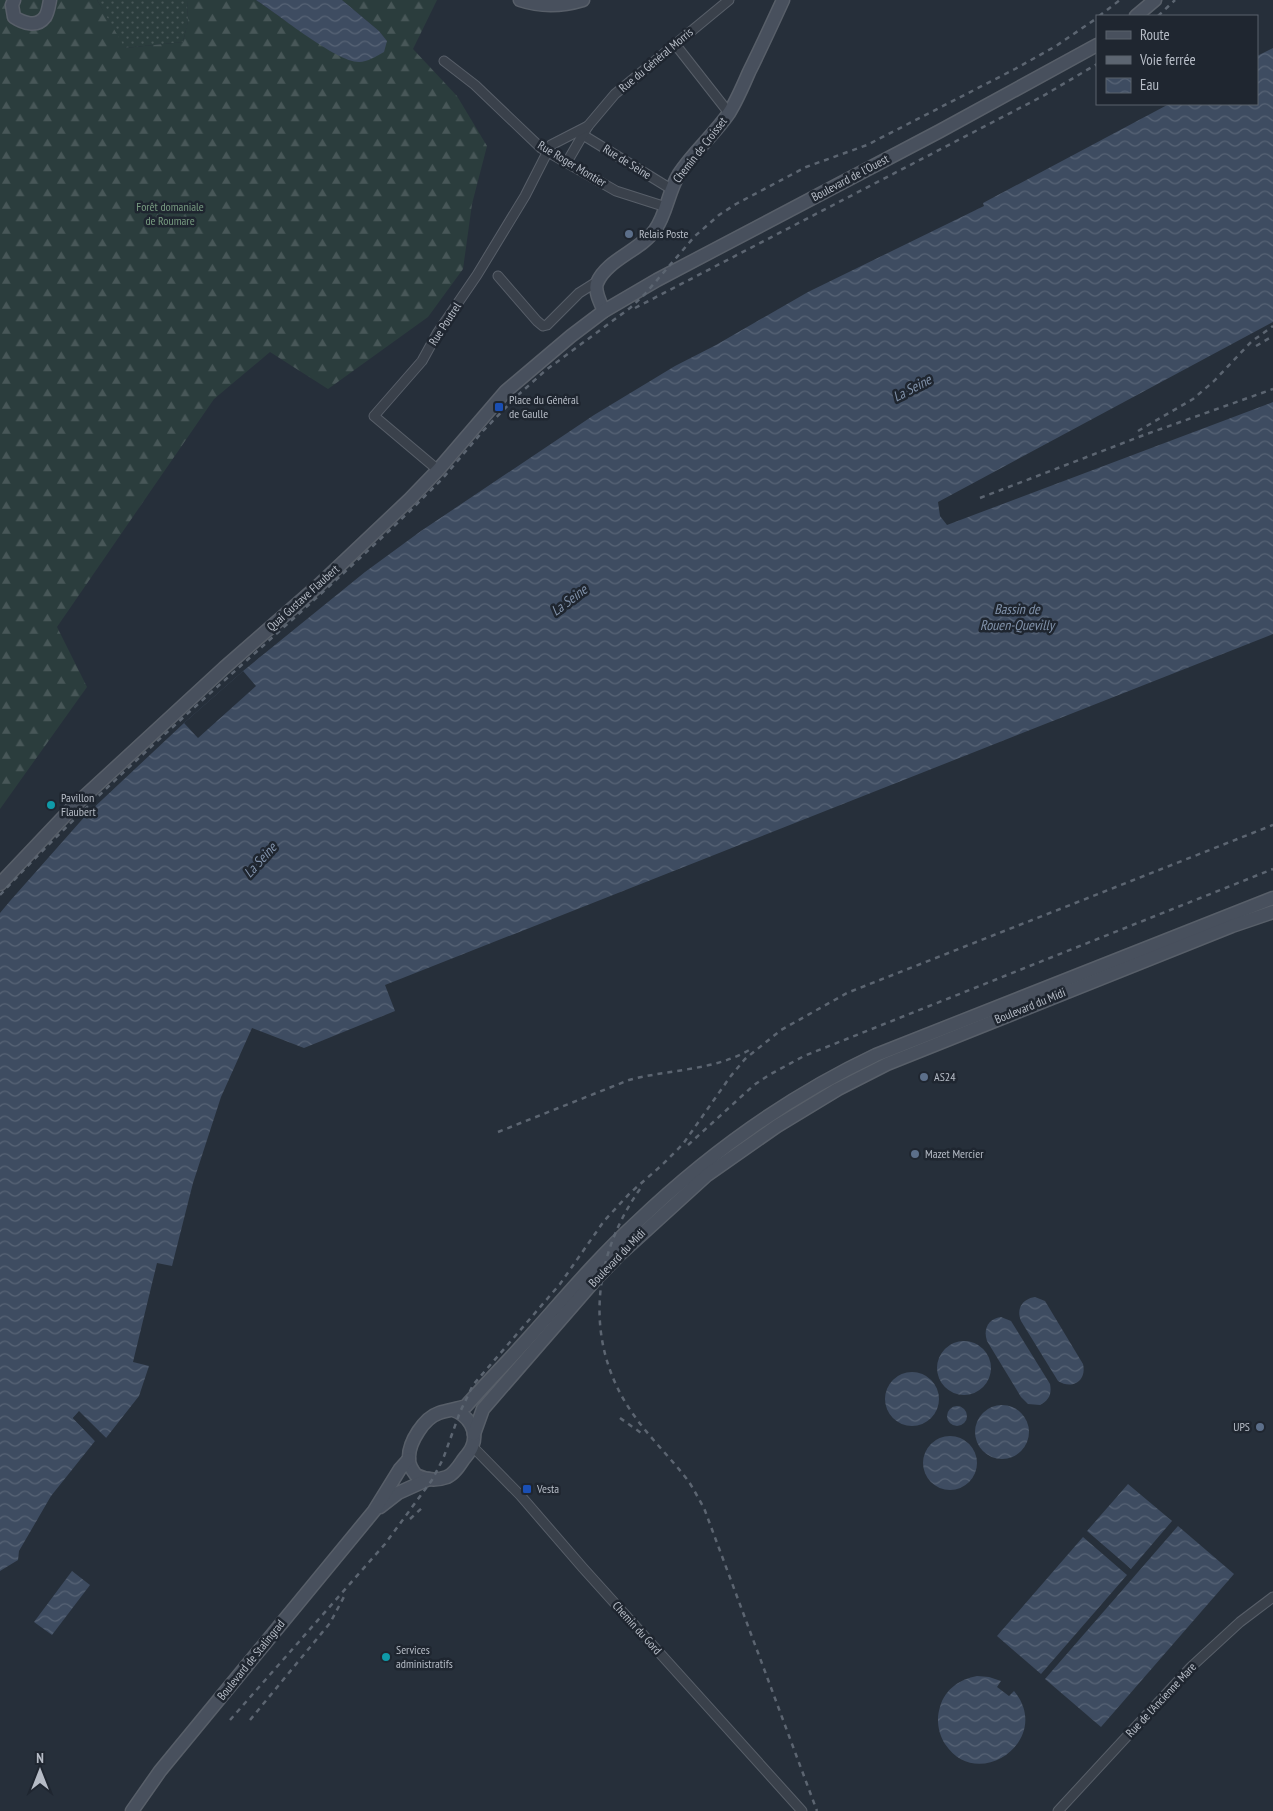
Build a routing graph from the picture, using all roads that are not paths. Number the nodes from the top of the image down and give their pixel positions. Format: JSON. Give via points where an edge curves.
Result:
{"nodes":[{"id":1,"x":14,"y":0,"type":"edge"},
{"id":2,"x":50,"y":0,"type":"edge"},
{"id":3,"x":520,"y":0,"type":"edge"},
{"id":4,"x":583,"y":0,"type":"edge"},
{"id":5,"x":730,"y":0,"type":"edge"},
{"id":6,"x":783,"y":0,"type":"edge"},
{"id":7,"x":1155,"y":0,"type":"edge"},
{"id":8,"x":564,"y":2,"type":"edge"},
{"id":9,"x":1137,"y":15,"type":"edge"},
{"id":10,"x":676,"y":44,"type":"junction"},
{"id":11,"x":1096,"y":46,"type":"edge"},
{"id":12,"x":444,"y":61,"type":"dead end"},
{"id":13,"x":729,"y":113,"type":"junction"},
{"id":14,"x":588,"y":126,"type":"junction"},
{"id":15,"x":583,"y":135,"type":"junction"},
{"id":16,"x":548,"y":151,"type":"junction"},
{"id":17,"x":567,"y":162,"type":"junction"},
{"id":18,"x":671,"y":189,"type":"junction"},
{"id":19,"x":666,"y":207,"type":"junction"},
{"id":20,"x":498,"y":276,"type":"dead end"},
{"id":21,"x":598,"y":281,"type":"junction"},
{"id":22,"x":604,"y":312,"type":"junction"},
{"id":23,"x":438,"y":470,"type":"junction"},
{"id":24,"x":0,"y":884,"type":"edge"},
{"id":25,"x":1273,"y":898,"type":"edge"},
{"id":26,"x":1273,"y":912,"type":"edge"},
{"id":27,"x":868,"y":1059,"type":"junction"},
{"id":28,"x":792,"y":1112,"type":"junction"},
{"id":29,"x":770,"y":1114,"type":"junction"},
{"id":30,"x":453,"y":1410,"type":"junction"},
{"id":31,"x":473,"y":1440,"type":"junction"},
{"id":32,"x":408,"y":1459,"type":"junction"},
{"id":33,"x":429,"y":1479,"type":"junction"},
{"id":34,"x":374,"y":1511,"type":"junction"},
{"id":35,"x":1273,"y":1597,"type":"edge"},
{"id":36,"x":132,"y":1811,"type":"edge"},
{"id":37,"x":802,"y":1811,"type":"edge"},
{"id":38,"x":1058,"y":1811,"type":"edge"}],
"edges":[{"from":1,"to":2,"type":"main road","via":[[14,17],[24,23],[35,23],[45,17]]},
{"from":3,"to":8,"type":"main road","via":[[546,5]]},
{"from":4,"to":8,"type":"main road"},
{"from":5,"to":10,"type":"street","name":"Rue du Général Morris"},
{"from":6,"to":13,"type":"main road","name":"Chemin de Croisset"},
{"from":7,"to":9,"type":"main road"},
{"from":10,"to":13,"type":"street"},
{"from":10,"to":14,"type":"street","name":"Rue du Général Morris","via":[[615,94]]},
{"from":11,"to":22,"type":"main road","name":"Boulevard de l'Ouest","via":[[940,132],[657,280]]},
{"from":12,"to":16,"type":"street","name":"Rue Roger Montier"},
{"from":13,"to":18,"type":"main road","name":"Chemin de Croisset"},
{"from":14,"to":15,"type":"street","name":"Rue du Général Morris"},
{"from":14,"to":16,"type":"street","name":"Rue du Général Morris","via":[[551,145]]},
{"from":15,"to":17,"type":"street","name":"Rue du Général Morris"},
{"from":15,"to":18,"type":"street","name":"Rue de Seine"},
{"from":16,"to":17,"type":"street","name":"Rue Roger Montier"},
{"from":16,"to":23,"type":"street","name":"Rue Poutrel","via":[[526,196],[422,361],[374,416]]},
{"from":17,"to":19,"type":"street","name":"Rue Roger Montier","via":[[616,191]]},
{"from":18,"to":19,"type":"main road","name":"Chemin de Croisset"},
{"from":19,"to":21,"type":"main road","name":"Chemin de Croisset","via":[[661,221],[648,238],[611,266]]},
{"from":20,"to":21,"type":"street","via":[[544,326],[579,293]]},
{"from":21,"to":22,"type":"main road","via":[[597,293]]},
{"from":22,"to":23,"type":"main road","name":"Quai Gustave Flaubert","via":[[550,352],[506,391]]},
{"from":23,"to":24,"type":"main road","name":"Quai Gustave Flaubert","via":[[319,585],[73,807]]},
{"from":25,"to":27,"type":"main road","name":"Boulevard du Midi"},
{"from":26,"to":28,"type":"main road","name":"Boulevard du Midi","via":[[909,1055]]},
{"from":27,"to":28,"type":"main road","name":"Boulevard du Midi"},
{"from":27,"to":29,"type":"main road","name":"Boulevard du Midi"},
{"from":28,"to":29,"type":"main road","name":"Boulevard du Midi"},
{"from":28,"to":31,"type":"main road","name":"Boulevard du Midi","via":[[707,1176],[618,1256],[483,1409]]},
{"from":29,"to":30,"type":"main road","name":"Boulevard du Midi","via":[[698,1168],[637,1222],[466,1406]]},
{"from":30,"to":31,"type":"main road","via":[[463,1413],[470,1422]]},
{"from":30,"to":32,"type":"main road","via":[[438,1413],[421,1428]]},
{"from":31,"to":33,"type":"main road","via":[[458,1468],[449,1476]]},
{"from":31,"to":37,"type":"street","name":"Chemin du Gord","via":[[583,1568]]},
{"from":32,"to":33,"type":"main road","via":[[416,1475]]},
{"from":32,"to":34,"type":"main road","name":"Boulevard de Stalingrad"},
{"from":33,"to":34,"type":"main road","name":"Boulevard de Stalingrad","via":[[398,1493]]},
{"from":34,"to":36,"type":"main road","name":"Boulevard de Stalingrad","via":[[160,1771]]},
{"from":35,"to":38,"type":"street","name":"Rue de l'Ancienne Mare","via":[[1191,1667]]}]}
